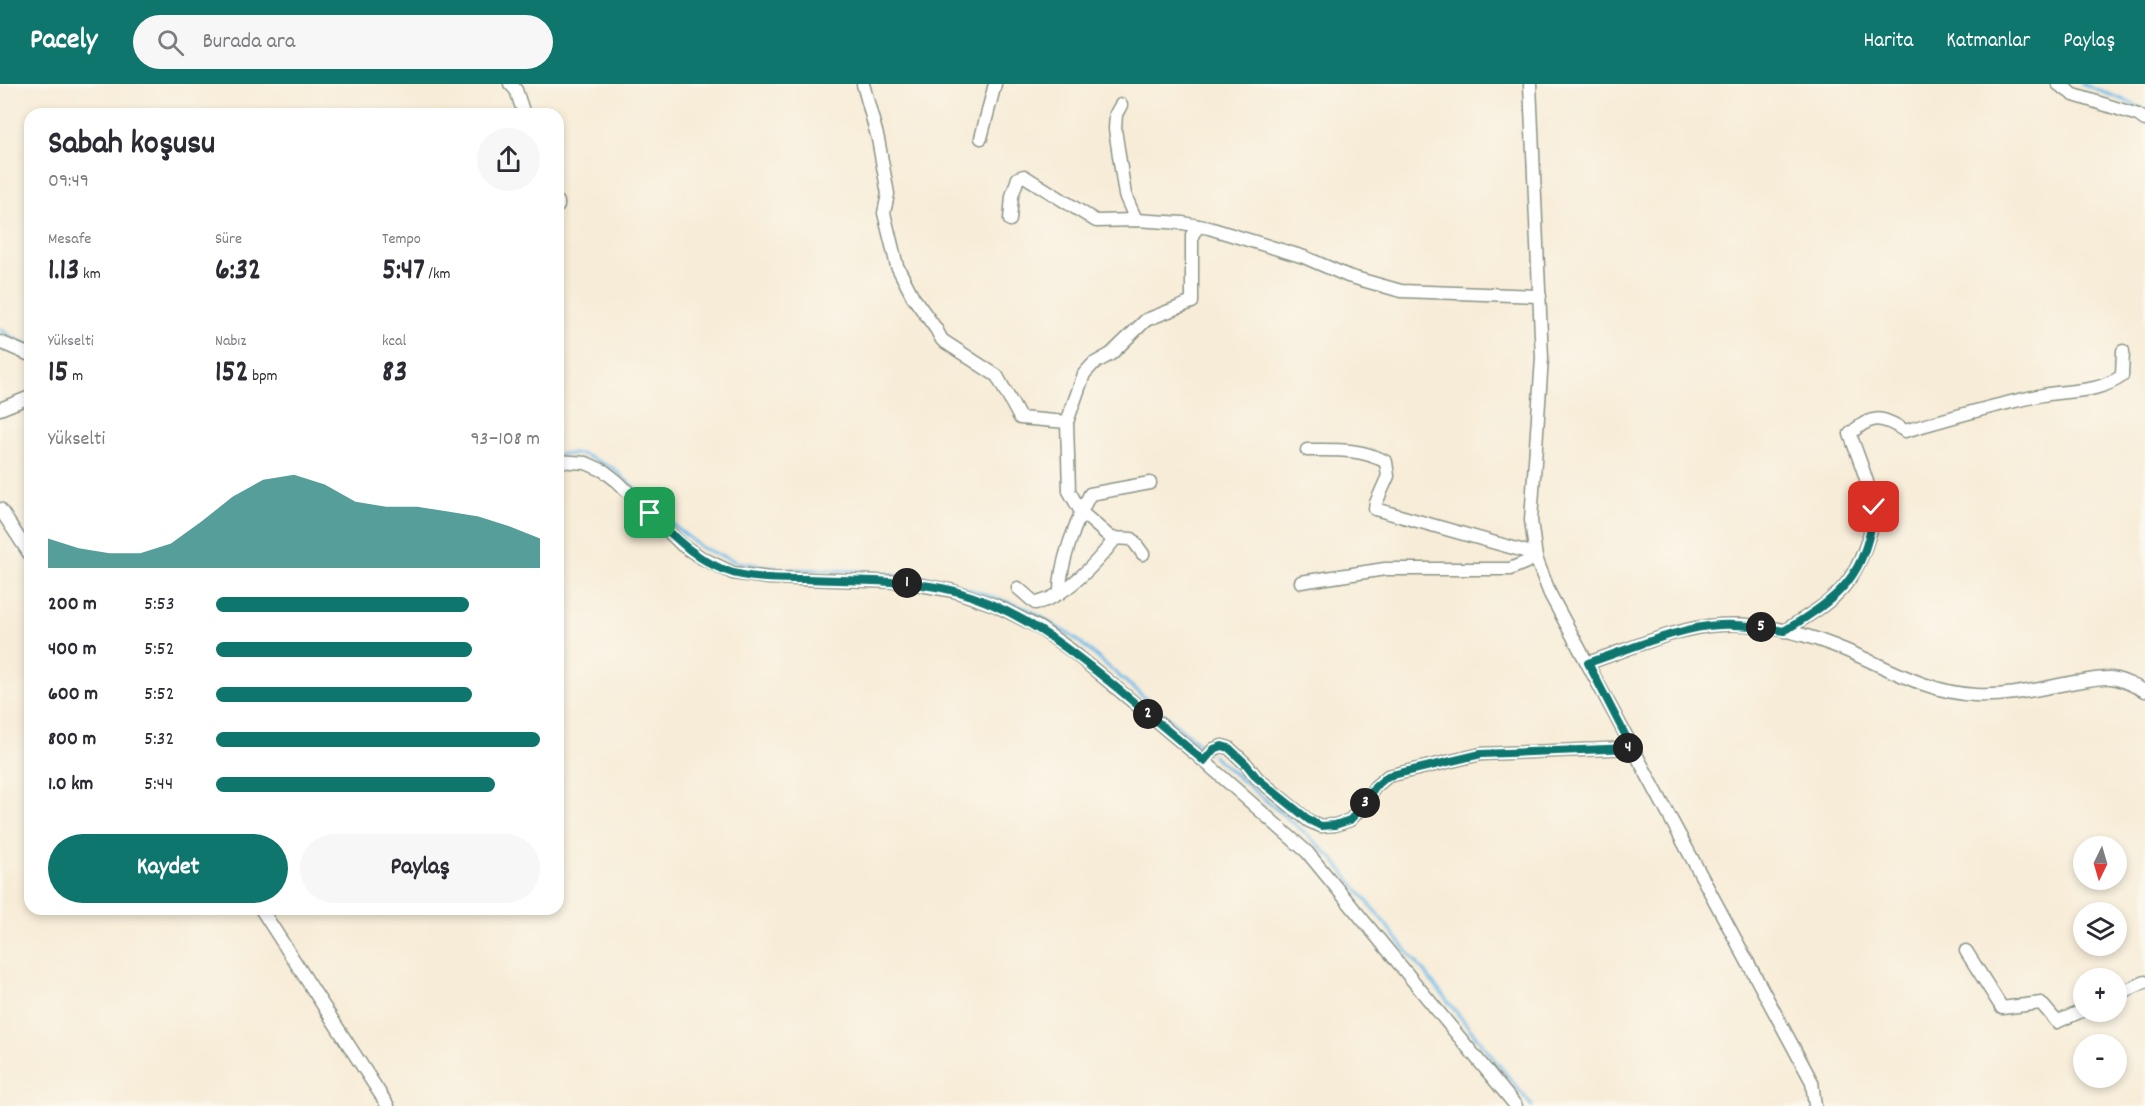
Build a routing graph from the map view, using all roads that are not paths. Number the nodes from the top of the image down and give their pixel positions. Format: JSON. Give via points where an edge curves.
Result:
{"nodes":[{"id":1,"x":510,"y":84,"type":"edge"},
{"id":2,"x":863,"y":84,"type":"edge"},
{"id":3,"x":995,"y":84,"type":"edge"},
{"id":4,"x":1530,"y":84,"type":"edge"},
{"id":5,"x":2058,"y":84,"type":"edge"},
{"id":6,"x":1122,"y":105,"type":"dead end"},
{"id":7,"x":522,"y":108,"type":"edge"},
{"id":8,"x":2145,"y":120,"type":"edge"},
{"id":9,"x":981,"y":138,"type":"dead end"},
{"id":10,"x":1010,"y":220,"type":"dead end"},
{"id":11,"x":1136,"y":220,"type":"junction"},
{"id":12,"x":1199,"y":226,"type":"junction"},
{"id":13,"x":1539,"y":296,"type":"junction"},
{"id":14,"x":0,"y":342,"type":"edge"},
{"id":15,"x":2123,"y":351,"type":"dead end"},
{"id":16,"x":24,"y":352,"type":"edge"},
{"id":17,"x":24,"y":399,"type":"edge"},
{"id":18,"x":0,"y":409,"type":"edge"},
{"id":19,"x":1067,"y":423,"type":"junction"},
{"id":20,"x":1307,"y":450,"type":"dead end"},
{"id":21,"x":564,"y":461,"type":"edge"},
{"id":22,"x":1150,"y":483,"type":"dead end"},
{"id":23,"x":0,"y":508,"type":"edge"},
{"id":24,"x":1081,"y":512,"type":"junction"},
{"id":25,"x":1115,"y":538,"type":"junction"},
{"id":26,"x":24,"y":546,"type":"edge"},
{"id":27,"x":1143,"y":554,"type":"dead end"},
{"id":28,"x":1535,"y":556,"type":"junction"},
{"id":29,"x":1301,"y":582,"type":"dead end"},
{"id":30,"x":1018,"y":588,"type":"dead end"},
{"id":31,"x":1060,"y":593,"type":"junction"},
{"id":32,"x":1784,"y":631,"type":"junction"},
{"id":33,"x":1588,"y":663,"type":"junction"},
{"id":34,"x":2145,"y":691,"type":"edge"},
{"id":35,"x":1632,"y":748,"type":"junction"},
{"id":36,"x":1208,"y":756,"type":"junction"},
{"id":37,"x":265,"y":915,"type":"edge"},
{"id":38,"x":1966,"y":951,"type":"dead end"},
{"id":39,"x":2145,"y":982,"type":"edge"},
{"id":40,"x":2127,"y":990,"type":"edge"},
{"id":41,"x":2073,"y":1015,"type":"edge"},
{"id":42,"x":388,"y":1106,"type":"edge"},
{"id":43,"x":1516,"y":1106,"type":"edge"},
{"id":44,"x":1815,"y":1106,"type":"edge"}],
"edges":[{"from":1,"to":7,"type":"street"},
{"from":2,"to":19,"type":"street","via":[[888,194],[884,213],[897,266],[913,297],[942,340],[997,376],[1020,418]]},
{"from":3,"to":9,"type":"street"},
{"from":4,"to":13,"type":"street"},
{"from":5,"to":8,"type":"street","via":[[2074,95]]},
{"from":6,"to":11,"type":"street","via":[[1116,114],[1115,129],[1125,195]]},
{"from":10,"to":11,"type":"street","via":[[1012,196],[1018,178],[1024,176],[1096,221]]},
{"from":11,"to":12,"type":"street"},
{"from":12,"to":13,"type":"street","via":[[1401,291]]},
{"from":12,"to":19,"type":"street","via":[[1192,235],[1192,302],[1146,320],[1111,354],[1093,364],[1084,374]]},
{"from":13,"to":28,"type":"street","via":[[1542,358],[1532,520]]},
{"from":14,"to":16,"type":"street"},
{"from":15,"to":32,"type":"street","via":[[2122,376],[2093,389],[2044,395],[1905,430],[1877,418],[1862,423],[1850,434],[1874,507],[1860,565],[1843,590]]},
{"from":17,"to":18,"type":"street"},
{"from":19,"to":24,"type":"street","via":[[1069,492]]},
{"from":20,"to":28,"type":"street","via":[[1350,450],[1386,462],[1388,476],[1375,509]]},
{"from":21,"to":36,"type":"street","via":[[586,463],[604,471],[682,545],[733,573],[769,579],[904,582],[954,591],[997,606],[1038,627],[1072,651]]},
{"from":22,"to":24,"type":"street","via":[[1090,494]]},
{"from":23,"to":26,"type":"street"},
{"from":24,"to":25,"type":"street"},
{"from":24,"to":31,"type":"street","via":[[1060,578]]},
{"from":25,"to":27,"type":"street","via":[[1132,539]]},
{"from":25,"to":31,"type":"street"},
{"from":28,"to":29,"type":"street","via":[[1510,569],[1385,569]]},
{"from":28,"to":33,"type":"street","via":[[1550,594]]},
{"from":30,"to":31,"type":"street","via":[[1035,603]]},
{"from":32,"to":33,"type":"street","via":[[1718,625],[1678,633]]},
{"from":32,"to":34,"type":"street","via":[[1830,644],[1948,692],[2023,692],[2111,678]]},
{"from":33,"to":35,"type":"street"},
{"from":35,"to":36,"type":"street","via":[[1481,754],[1388,776],[1350,820],[1321,826],[1257,778],[1229,748],[1222,746]]},
{"from":35,"to":44,"type":"street","via":[[1812,1082]]},
{"from":36,"to":43,"type":"street","via":[[1307,852]]},
{"from":37,"to":42,"type":"street"},
{"from":38,"to":41,"type":"street","via":[[2002,1008],[2041,1003],[2057,1022]]},
{"from":39,"to":40,"type":"street"}]}
